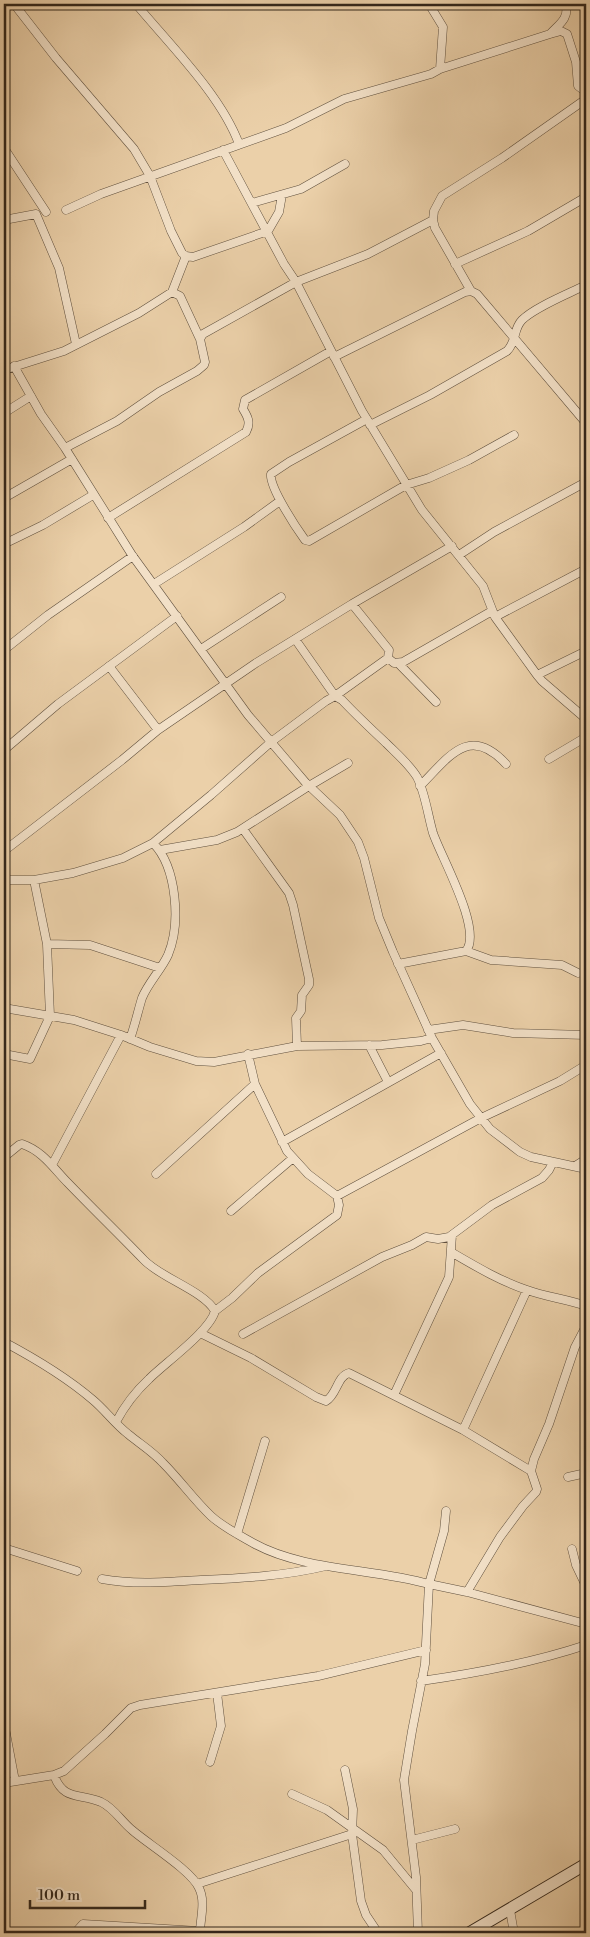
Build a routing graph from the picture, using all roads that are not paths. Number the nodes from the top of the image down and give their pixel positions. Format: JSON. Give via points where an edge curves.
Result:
{"nodes":[{"id":1,"x":14,"y":4,"type":"edge"},
{"id":2,"x":136,"y":4,"type":"edge"},
{"id":3,"x":429,"y":4,"type":"edge"},
{"id":4,"x":566,"y":4,"type":"edge"},
{"id":5,"x":550,"y":34,"type":"junction"},
{"id":6,"x":440,"y":69,"type":"junction"},
{"id":7,"x":586,"y":92,"type":"edge"},
{"id":8,"x":586,"y":99,"type":"edge"},
{"id":9,"x":239,"y":144,"type":"junction"},
{"id":10,"x":4,"y":148,"type":"edge"},
{"id":11,"x":223,"y":150,"type":"junction"},
{"id":12,"x":345,"y":164,"type":"dead end"},
{"id":13,"x":150,"y":176,"type":"junction"},
{"id":14,"x":282,"y":195,"type":"junction"},
{"id":15,"x":586,"y":197,"type":"edge"},
{"id":16,"x":252,"y":203,"type":"junction"},
{"id":17,"x":66,"y":210,"type":"dead end"},
{"id":18,"x":46,"y":212,"type":"dead end"},
{"id":19,"x":4,"y":220,"type":"edge"},
{"id":20,"x":432,"y":220,"type":"junction"},
{"id":21,"x":268,"y":231,"type":"junction"},
{"id":22,"x":186,"y":256,"type":"junction"},
{"id":23,"x":455,"y":264,"type":"junction"},
{"id":24,"x":296,"y":282,"type":"junction"},
{"id":25,"x":586,"y":285,"type":"edge"},
{"id":26,"x":471,"y":291,"type":"junction"},
{"id":27,"x":172,"y":292,"type":"junction"},
{"id":28,"x":515,"y":338,"type":"junction"},
{"id":29,"x":200,"y":339,"type":"junction"},
{"id":30,"x":76,"y":344,"type":"junction"},
{"id":31,"x":332,"y":354,"type":"junction"},
{"id":32,"x":14,"y":366,"type":"junction"},
{"id":33,"x":4,"y":370,"type":"edge"},
{"id":34,"x":30,"y":396,"type":"junction"},
{"id":35,"x":4,"y":413,"type":"edge"},
{"id":36,"x":368,"y":422,"type":"junction"},
{"id":37,"x":586,"y":423,"type":"edge"},
{"id":38,"x":514,"y":436,"type":"dead end"},
{"id":39,"x":65,"y":448,"type":"junction"},
{"id":40,"x":72,"y":460,"type":"junction"},
{"id":41,"x":586,"y":482,"type":"edge"},
{"id":42,"x":406,"y":485,"type":"junction"},
{"id":43,"x":94,"y":495,"type":"junction"},
{"id":44,"x":4,"y":498,"type":"edge"},
{"id":45,"x":280,"y":501,"type":"junction"},
{"id":46,"x":108,"y":518,"type":"junction"},
{"id":47,"x":4,"y":544,"type":"edge"},
{"id":48,"x":452,"y":546,"type":"junction"},
{"id":49,"x":459,"y":555,"type":"junction"},
{"id":50,"x":133,"y":556,"type":"junction"},
{"id":51,"x":586,"y":569,"type":"edge"},
{"id":52,"x":154,"y":584,"type":"junction"},
{"id":53,"x":281,"y":596,"type":"dead end"},
{"id":54,"x":352,"y":604,"type":"junction"},
{"id":55,"x":493,"y":614,"type":"junction"},
{"id":56,"x":177,"y":616,"type":"junction"},
{"id":57,"x":295,"y":639,"type":"junction"},
{"id":58,"x":200,"y":649,"type":"junction"},
{"id":59,"x":4,"y":650,"type":"edge"},
{"id":60,"x":586,"y":652,"type":"edge"},
{"id":61,"x":388,"y":658,"type":"junction"},
{"id":62,"x":398,"y":663,"type":"junction"},
{"id":63,"x":109,"y":666,"type":"junction"},
{"id":64,"x":537,"y":675,"type":"junction"},
{"id":65,"x":226,"y":684,"type":"junction"},
{"id":66,"x":335,"y":696,"type":"junction"},
{"id":67,"x":436,"y":702,"type":"dead end"},
{"id":68,"x":586,"y":719,"type":"edge"},
{"id":69,"x":158,"y":730,"type":"junction"},
{"id":70,"x":586,"y":737,"type":"edge"},
{"id":71,"x":271,"y":742,"type":"junction"},
{"id":72,"x":4,"y":750,"type":"edge"},
{"id":73,"x":549,"y":759,"type":"dead end"},
{"id":74,"x":348,"y":763,"type":"dead end"},
{"id":75,"x":506,"y":764,"type":"dead end"},
{"id":76,"x":309,"y":786,"type":"junction"},
{"id":77,"x":420,"y":786,"type":"junction"},
{"id":78,"x":243,"y":829,"type":"junction"},
{"id":79,"x":153,"y":843,"type":"junction"},
{"id":80,"x":160,"y":850,"type":"junction"},
{"id":81,"x":4,"y":851,"type":"edge"},
{"id":82,"x":4,"y":880,"type":"edge"},
{"id":83,"x":34,"y":880,"type":"junction"},
{"id":84,"x":47,"y":944,"type":"junction"},
{"id":85,"x":466,"y":951,"type":"junction"},
{"id":86,"x":398,"y":964,"type":"junction"},
{"id":87,"x":160,"y":968,"type":"junction"},
{"id":88,"x":578,"y":973,"type":"dead end"},
{"id":89,"x":4,"y":1008,"type":"edge"},
{"id":90,"x":50,"y":1016,"type":"junction"},
{"id":91,"x":430,"y":1034,"type":"junction"},
{"id":92,"x":121,"y":1035,"type":"junction"},
{"id":93,"x":586,"y":1035,"type":"edge"},
{"id":94,"x":130,"y":1039,"type":"junction"},
{"id":95,"x":369,"y":1045,"type":"junction"},
{"id":96,"x":297,"y":1046,"type":"junction"},
{"id":97,"x":441,"y":1053,"type":"junction"},
{"id":98,"x":4,"y":1054,"type":"edge"},
{"id":99,"x":248,"y":1054,"type":"junction"},
{"id":100,"x":586,"y":1065,"type":"edge"},
{"id":101,"x":388,"y":1082,"type":"junction"},
{"id":102,"x":254,"y":1084,"type":"junction"},
{"id":103,"x":481,"y":1118,"type":"junction"},
{"id":104,"x":282,"y":1142,"type":"junction"},
{"id":105,"x":4,"y":1154,"type":"edge"},
{"id":106,"x":293,"y":1158,"type":"junction"},
{"id":107,"x":586,"y":1159,"type":"edge"},
{"id":108,"x":553,"y":1162,"type":"junction"},
{"id":109,"x":52,"y":1165,"type":"junction"},
{"id":110,"x":575,"y":1166,"type":"junction"},
{"id":111,"x":586,"y":1169,"type":"edge"},
{"id":112,"x":156,"y":1174,"type":"dead end"},
{"id":113,"x":337,"y":1196,"type":"junction"},
{"id":114,"x":231,"y":1211,"type":"dead end"},
{"id":115,"x":452,"y":1235,"type":"junction"},
{"id":116,"x":451,"y":1252,"type":"junction"},
{"id":117,"x":527,"y":1290,"type":"junction"},
{"id":118,"x":586,"y":1306,"type":"edge"},
{"id":119,"x":215,"y":1311,"type":"junction"},
{"id":120,"x":586,"y":1326,"type":"edge"},
{"id":121,"x":200,"y":1333,"type":"junction"},
{"id":122,"x":243,"y":1334,"type":"dead end"},
{"id":123,"x":4,"y":1342,"type":"edge"},
{"id":124,"x":394,"y":1395,"type":"junction"},
{"id":125,"x":116,"y":1422,"type":"junction"},
{"id":126,"x":463,"y":1430,"type":"junction"},
{"id":127,"x":265,"y":1441,"type":"dead end"},
{"id":128,"x":531,"y":1471,"type":"junction"},
{"id":129,"x":586,"y":1473,"type":"edge"},
{"id":130,"x":568,"y":1476,"type":"dead end"},
{"id":131,"x":446,"y":1511,"type":"dead end"},
{"id":132,"x":237,"y":1534,"type":"junction"},
{"id":133,"x":4,"y":1548,"type":"edge"},
{"id":134,"x":572,"y":1549,"type":"dead end"},
{"id":135,"x":328,"y":1565,"type":"junction"},
{"id":136,"x":77,"y":1571,"type":"dead end"},
{"id":137,"x":102,"y":1578,"type":"dead end"},
{"id":138,"x":429,"y":1584,"type":"junction"},
{"id":139,"x":586,"y":1586,"type":"edge"},
{"id":140,"x":467,"y":1592,"type":"junction"},
{"id":141,"x":586,"y":1624,"type":"edge"},
{"id":142,"x":586,"y":1645,"type":"edge"},
{"id":143,"x":426,"y":1650,"type":"junction"},
{"id":144,"x":422,"y":1682,"type":"junction"},
{"id":145,"x":217,"y":1693,"type":"junction"},
{"id":146,"x":4,"y":1723,"type":"edge"},
{"id":147,"x":210,"y":1762,"type":"dead end"},
{"id":148,"x":345,"y":1770,"type":"dead end"},
{"id":149,"x":54,"y":1775,"type":"junction"},
{"id":150,"x":15,"y":1780,"type":"junction"},
{"id":151,"x":4,"y":1783,"type":"edge"},
{"id":152,"x":292,"y":1794,"type":"dead end"},
{"id":153,"x":455,"y":1829,"type":"dead end"},
{"id":154,"x":352,"y":1830,"type":"junction"},
{"id":155,"x":412,"y":1840,"type":"junction"},
{"id":156,"x":586,"y":1864,"type":"edge"},
{"id":157,"x":197,"y":1884,"type":"junction"},
{"id":158,"x":416,"y":1890,"type":"junction"},
{"id":159,"x":510,"y":1910,"type":"junction"},
{"id":160,"x":200,"y":1932,"type":"edge"},
{"id":161,"x":74,"y":1933,"type":"edge"},
{"id":162,"x":378,"y":1933,"type":"edge"},
{"id":163,"x":418,"y":1933,"type":"edge"},
{"id":164,"x":469,"y":1933,"type":"edge"},
{"id":165,"x":514,"y":1933,"type":"edge"}],
"edges":[{"from":1,"to":13,"type":"street","via":[[134,150]]},
{"from":2,"to":9,"type":"street","via":[[212,95]]},
{"from":3,"to":6,"type":"street","via":[[443,27]]},
{"from":4,"to":5,"type":"street","via":[[567,14]]},
{"from":5,"to":6,"type":"street"},
{"from":5,"to":7,"type":"street","via":[[561,31],[567,34],[576,62],[578,86]]},
{"from":6,"to":9,"type":"street","via":[[344,100],[286,128]]},
{"from":8,"to":20,"type":"street","via":[[442,196]]},
{"from":9,"to":11,"type":"street"},
{"from":10,"to":18,"type":"street"},
{"from":11,"to":13,"type":"street"},
{"from":11,"to":16,"type":"street"},
{"from":12,"to":14,"type":"street","via":[[301,189]]},
{"from":13,"to":17,"type":"street"},
{"from":13,"to":22,"type":"street","via":[[172,231]]},
{"from":14,"to":16,"type":"street"},
{"from":14,"to":21,"type":"street","via":[[279,212]]},
{"from":15,"to":23,"type":"street","via":[[528,230]]},
{"from":16,"to":21,"type":"street"},
{"from":19,"to":30,"type":"street","via":[[36,214],[59,268]]},
{"from":20,"to":23,"type":"street"},
{"from":20,"to":24,"type":"street","via":[[368,254]]},
{"from":21,"to":22,"type":"street","via":[[193,257]]},
{"from":21,"to":24,"type":"street"},
{"from":22,"to":27,"type":"street"},
{"from":23,"to":26,"type":"street"},
{"from":24,"to":29,"type":"street"},
{"from":24,"to":31,"type":"street"},
{"from":25,"to":28,"type":"street","via":[[530,314],[520,322]]},
{"from":26,"to":28,"type":"street"},
{"from":26,"to":31,"type":"street"},
{"from":27,"to":29,"type":"street","via":[[180,296]]},
{"from":27,"to":30,"type":"street","via":[[139,313]]},
{"from":28,"to":36,"type":"street","via":[[507,351],[430,395]]},
{"from":28,"to":37,"type":"street"},
{"from":29,"to":39,"type":"street","via":[[205,362],[197,371],[104,429]]},
{"from":30,"to":32,"type":"street","via":[[64,351]]},
{"from":31,"to":36,"type":"street"},
{"from":31,"to":46,"type":"street","via":[[245,400],[244,409],[250,423],[246,432]]},
{"from":32,"to":33,"type":"street"},
{"from":32,"to":34,"type":"street"},
{"from":34,"to":35,"type":"street"},
{"from":34,"to":39,"type":"street"},
{"from":36,"to":42,"type":"street"},
{"from":36,"to":45,"type":"street","via":[[275,470],[270,481]]},
{"from":38,"to":42,"type":"street","via":[[445,471]]},
{"from":39,"to":40,"type":"street"},
{"from":40,"to":43,"type":"street"},
{"from":40,"to":44,"type":"street"},
{"from":41,"to":49,"type":"street"},
{"from":42,"to":45,"type":"street","via":[[309,541]]},
{"from":42,"to":48,"type":"street"},
{"from":43,"to":46,"type":"street"},
{"from":43,"to":47,"type":"street"},
{"from":45,"to":52,"type":"street"},
{"from":46,"to":50,"type":"street"},
{"from":48,"to":49,"type":"street"},
{"from":48,"to":54,"type":"street"},
{"from":49,"to":55,"type":"street","via":[[483,586]]},
{"from":50,"to":52,"type":"street"},
{"from":50,"to":59,"type":"street"},
{"from":51,"to":55,"type":"street"},
{"from":52,"to":56,"type":"street"},
{"from":53,"to":58,"type":"street"},
{"from":54,"to":57,"type":"street"},
{"from":54,"to":61,"type":"street","via":[[389,650]]},
{"from":55,"to":62,"type":"street"},
{"from":55,"to":64,"type":"street"},
{"from":56,"to":58,"type":"street"},
{"from":56,"to":63,"type":"street"},
{"from":57,"to":65,"type":"street"},
{"from":57,"to":66,"type":"street"},
{"from":58,"to":65,"type":"street"},
{"from":60,"to":64,"type":"street"},
{"from":61,"to":62,"type":"street"},
{"from":61,"to":66,"type":"street"},
{"from":62,"to":67,"type":"street"},
{"from":63,"to":69,"type":"street"},
{"from":63,"to":72,"type":"street"},
{"from":64,"to":68,"type":"street"},
{"from":65,"to":69,"type":"street"},
{"from":65,"to":71,"type":"street"},
{"from":66,"to":71,"type":"street"},
{"from":66,"to":77,"type":"street","via":[[408,765]]},
{"from":69,"to":81,"type":"street"},
{"from":70,"to":73,"type":"street"},
{"from":71,"to":76,"type":"street"},
{"from":71,"to":79,"type":"street"},
{"from":74,"to":76,"type":"street"},
{"from":75,"to":77,"type":"street","via":[[495,751],[477,744],[470,745],[456,751]]},
{"from":76,"to":78,"type":"street"},
{"from":76,"to":86,"type":"street","via":[[340,815],[358,842],[379,918]]},
{"from":77,"to":85,"type":"street","via":[[434,834],[461,894],[468,920],[470,944]]},
{"from":78,"to":80,"type":"street","via":[[217,840]]},
{"from":78,"to":96,"type":"street","via":[[289,893],[293,905],[309,979],[302,995],[301,1011],[296,1018]]},
{"from":79,"to":80,"type":"street"},
{"from":79,"to":83,"type":"street","via":[[123,858]]},
{"from":80,"to":87,"type":"street","via":[[172,881],[175,910],[175,931],[168,955]]},
{"from":82,"to":83,"type":"street"},
{"from":83,"to":84,"type":"street"},
{"from":84,"to":87,"type":"street","via":[[90,945]]},
{"from":84,"to":90,"type":"street"},
{"from":85,"to":86,"type":"street"},
{"from":85,"to":88,"type":"street","via":[[491,960],[562,965]]},
{"from":86,"to":91,"type":"street"},
{"from":87,"to":94,"type":"street","via":[[143,997]]},
{"from":89,"to":90,"type":"street"},
{"from":90,"to":92,"type":"street"},
{"from":90,"to":98,"type":"street","via":[[30,1059]]},
{"from":91,"to":93,"type":"street","via":[[464,1024],[513,1033]]},
{"from":91,"to":95,"type":"street","via":[[421,1041]]},
{"from":91,"to":97,"type":"street"},
{"from":92,"to":94,"type":"street"},
{"from":92,"to":109,"type":"street"},
{"from":94,"to":99,"type":"street","via":[[196,1061],[214,1062]]},
{"from":95,"to":96,"type":"street"},
{"from":95,"to":101,"type":"street"},
{"from":96,"to":99,"type":"street"},
{"from":97,"to":101,"type":"street"},
{"from":97,"to":103,"type":"street"},
{"from":99,"to":102,"type":"street"},
{"from":100,"to":103,"type":"street","via":[[560,1081]]},
{"from":101,"to":104,"type":"street"},
{"from":102,"to":104,"type":"street"},
{"from":102,"to":112,"type":"street"},
{"from":103,"to":108,"type":"street","via":[[511,1147],[531,1158]]},
{"from":103,"to":113,"type":"street"},
{"from":104,"to":106,"type":"street"},
{"from":105,"to":109,"type":"street","via":[[22,1144],[42,1154]]},
{"from":106,"to":113,"type":"street"},
{"from":106,"to":114,"type":"street"},
{"from":107,"to":110,"type":"street"},
{"from":108,"to":110,"type":"street"},
{"from":108,"to":115,"type":"street","via":[[542,1178],[492,1205]]},
{"from":109,"to":119,"type":"street","via":[[145,1261],[201,1297]]},
{"from":110,"to":111,"type":"street"},
{"from":113,"to":119,"type":"street","via":[[337,1216],[258,1273]]},
{"from":115,"to":116,"type":"street"},
{"from":115,"to":122,"type":"street","via":[[422,1239],[382,1257]]},
{"from":116,"to":117,"type":"street"},
{"from":116,"to":124,"type":"street","via":[[449,1277]]},
{"from":117,"to":118,"type":"street"},
{"from":117,"to":126,"type":"street"},
{"from":119,"to":121,"type":"street","via":[[213,1319]]},
{"from":120,"to":128,"type":"street","via":[[574,1347]]},
{"from":121,"to":124,"type":"street","via":[[326,1401],[349,1373]]},
{"from":121,"to":125,"type":"street","via":[[134,1394]]},
{"from":123,"to":125,"type":"street","via":[[70,1381]]},
{"from":124,"to":126,"type":"street"},
{"from":125,"to":132,"type":"street","via":[[163,1462],[213,1517]]},
{"from":126,"to":128,"type":"street"},
{"from":127,"to":132,"type":"street"},
{"from":128,"to":140,"type":"street","via":[[536,1492],[500,1537]]},
{"from":129,"to":130,"type":"street"},
{"from":131,"to":138,"type":"street","via":[[444,1531]]},
{"from":132,"to":135,"type":"street","via":[[281,1556]]},
{"from":133,"to":136,"type":"street"},
{"from":134,"to":139,"type":"street"},
{"from":135,"to":137,"type":"street","via":[[273,1576],[153,1583]]},
{"from":135,"to":138,"type":"street"},
{"from":138,"to":140,"type":"street"},
{"from":138,"to":143,"type":"street"},
{"from":140,"to":141,"type":"street"},
{"from":142,"to":144,"type":"street","via":[[484,1672]]},
{"from":143,"to":144,"type":"street"},
{"from":143,"to":145,"type":"street","via":[[318,1676]]},
{"from":144,"to":155,"type":"street","via":[[404,1780]]},
{"from":145,"to":147,"type":"street","via":[[220,1726]]},
{"from":145,"to":149,"type":"street","via":[[130,1708],[78,1759]]},
{"from":146,"to":150,"type":"street"},
{"from":148,"to":154,"type":"street","via":[[353,1809]]},
{"from":149,"to":150,"type":"street"},
{"from":149,"to":157,"type":"street","via":[[65,1793],[109,1807],[130,1829]]},
{"from":150,"to":151,"type":"street"},
{"from":152,"to":154,"type":"street","via":[[327,1810]]},
{"from":153,"to":155,"type":"street"},
{"from":154,"to":157,"type":"street"},
{"from":154,"to":158,"type":"street","via":[[383,1850]]},
{"from":154,"to":162,"type":"street","via":[[361,1901]]},
{"from":155,"to":158,"type":"street"},
{"from":156,"to":159,"type":"main road"},
{"from":157,"to":160,"type":"street","via":[[202,1910]]},
{"from":158,"to":163,"type":"street"},
{"from":159,"to":164,"type":"main road"},
{"from":159,"to":165,"type":"street"},
{"from":160,"to":161,"type":"street","via":[[83,1924]]}]}
